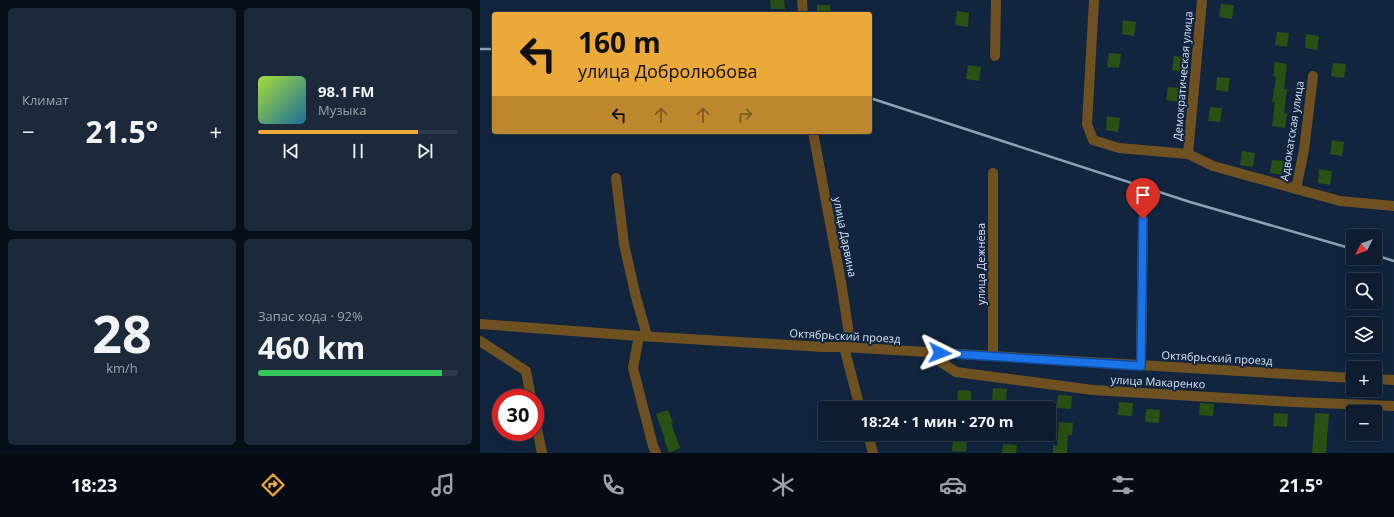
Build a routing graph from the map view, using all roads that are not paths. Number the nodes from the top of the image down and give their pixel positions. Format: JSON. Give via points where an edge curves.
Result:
{"nodes":[{"id":1,"x":802,"y":0,"type":"edge"},
{"id":2,"x":996,"y":0,"type":"edge"},
{"id":3,"x":1094,"y":0,"type":"edge"},
{"id":4,"x":1202,"y":0,"type":"edge"},
{"id":5,"x":803,"y":12,"type":"edge"},
{"id":6,"x":995,"y":56,"type":"dead end"},
{"id":7,"x":1313,"y":76,"type":"dead end"},
{"id":8,"x":813,"y":134,"type":"edge"},
{"id":9,"x":1188,"y":154,"type":"junction"},
{"id":10,"x":993,"y":173,"type":"dead end"},
{"id":11,"x":616,"y":178,"type":"dead end"},
{"id":12,"x":1296,"y":189,"type":"junction"},
{"id":13,"x":1394,"y":206,"type":"edge"},
{"id":14,"x":1143,"y":219,"type":"dead end"},
{"id":15,"x":480,"y":324,"type":"edge"},
{"id":16,"x":643,"y":336,"type":"junction"},
{"id":17,"x":480,"y":341,"type":"edge"},
{"id":18,"x":847,"y":347,"type":"junction"},
{"id":19,"x":927,"y":353,"type":"junction"},
{"id":20,"x":993,"y":356,"type":"junction"},
{"id":21,"x":1141,"y":366,"type":"junction"},
{"id":22,"x":1346,"y":378,"type":"edge"},
{"id":23,"x":1382,"y":379,"type":"edge"},
{"id":24,"x":1394,"y":380,"type":"edge"},
{"id":25,"x":529,"y":389,"type":"edge"},
{"id":26,"x":859,"y":401,"type":"edge"},
{"id":27,"x":1394,"y":406,"type":"edge"},
{"id":28,"x":540,"y":441,"type":"edge"},
{"id":29,"x":870,"y":441,"type":"edge"},
{"id":30,"x":542,"y":453,"type":"edge"},
{"id":31,"x":656,"y":453,"type":"edge"},
{"id":32,"x":873,"y":453,"type":"edge"}],
"edges":[{"from":1,"to":5,"type":"street"},
{"from":2,"to":6,"type":"street"},
{"from":3,"to":9,"type":"street","via":[[1087,124],[1093,140],[1119,148]]},
{"from":4,"to":9,"type":"street","name":"Демократическая улица"},
{"from":7,"to":12,"type":"street","name":"Адвокатская улица","via":[[1304,150]]},
{"from":8,"to":18,"type":"street","name":"улица Дарвина","via":[[841,282]]},
{"from":9,"to":12,"type":"street","via":[[1213,166]]},
{"from":10,"to":20,"type":"street","name":"улица Дежнёва"},
{"from":11,"to":16,"type":"street","via":[[624,244]]},
{"from":12,"to":13,"type":"street","via":[[1340,201]]},
{"from":14,"to":21,"type":"street"},
{"from":15,"to":16,"type":"street","name":"Октябрьский проезд"},
{"from":16,"to":18,"type":"street","name":"Октябрьский проезд"},
{"from":16,"to":31,"type":"street","via":[[633,368]]},
{"from":17,"to":25,"type":"street","via":[[526,371]]},
{"from":18,"to":19,"type":"street","name":"Октябрьский проезд"},
{"from":18,"to":26,"type":"street","name":"улица Дарвина"},
{"from":19,"to":20,"type":"street","name":"Октябрьский проезд"},
{"from":19,"to":27,"type":"street","name":"улица Макаренко","via":[[956,372],[1093,390]]},
{"from":20,"to":21,"type":"street","name":"Октябрьский проезд"},
{"from":21,"to":22,"type":"street","name":"Октябрьский проезд"},
{"from":23,"to":24,"type":"street"},
{"from":28,"to":30,"type":"street"},
{"from":29,"to":32,"type":"street"}]}
